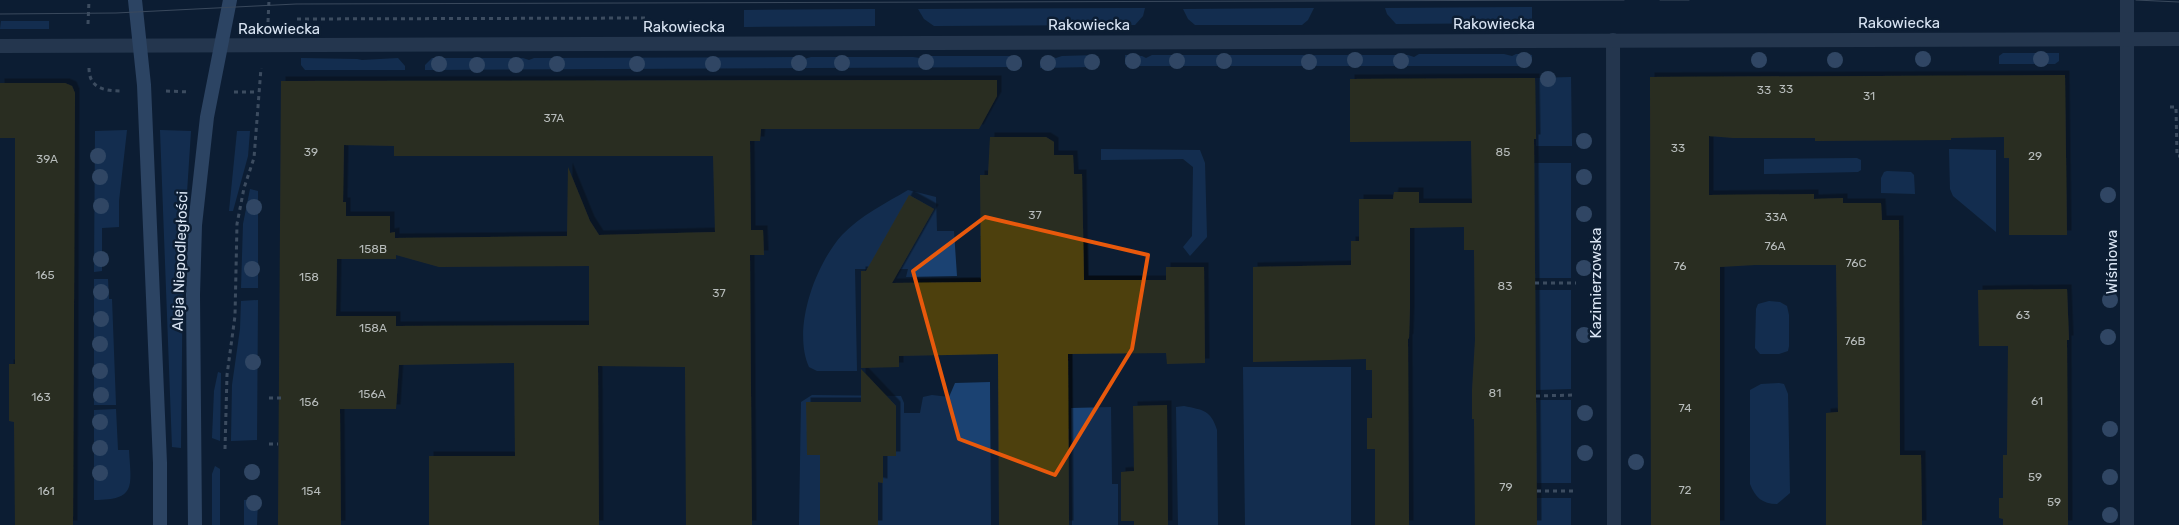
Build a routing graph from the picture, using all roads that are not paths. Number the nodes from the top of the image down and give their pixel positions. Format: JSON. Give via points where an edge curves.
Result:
{"nodes":[{"id":1,"x":135,"y":0,"type":"edge"},
{"id":2,"x":230,"y":0,"type":"edge"},
{"id":3,"x":2127,"y":0,"type":"edge"},
{"id":4,"x":2127,"y":39,"type":"junction"},
{"id":5,"x":2179,"y":39,"type":"edge"},
{"id":6,"x":1613,"y":40,"type":"junction"},
{"id":7,"x":0,"y":46,"type":"edge"},
{"id":8,"x":141,"y":46,"type":"junction"},
{"id":9,"x":220,"y":46,"type":"junction"},
{"id":10,"x":160,"y":525,"type":"edge"},
{"id":11,"x":195,"y":525,"type":"edge"},
{"id":12,"x":1614,"y":525,"type":"edge"},
{"id":13,"x":2127,"y":525,"type":"edge"}],
"edges":[{"from":1,"to":8,"type":"main road","name":"Aleja Niepodległości"},
{"from":2,"to":9,"type":"main road","name":"Aleja Niepodległości"},
{"from":3,"to":4,"type":"street","name":"Wiśniowa"},
{"from":4,"to":5,"type":"street","name":"Rakowiecka"},
{"from":4,"to":6,"type":"street","name":"Rakowiecka"},
{"from":4,"to":13,"type":"street","name":"Wiśniowa"},
{"from":6,"to":9,"type":"street","name":"Rakowiecka"},
{"from":6,"to":12,"type":"street","name":"Kazimierzowska"},
{"from":7,"to":8,"type":"street","name":"Rakowiecka"},
{"from":8,"to":9,"type":"street","name":"Rakowiecka"},
{"from":8,"to":10,"type":"main road","name":"Aleja Niepodległości","via":[[160,453]]},
{"from":9,"to":11,"type":"main road","name":"Aleja Niepodległości","via":[[203,149],[195,234]]}]}
